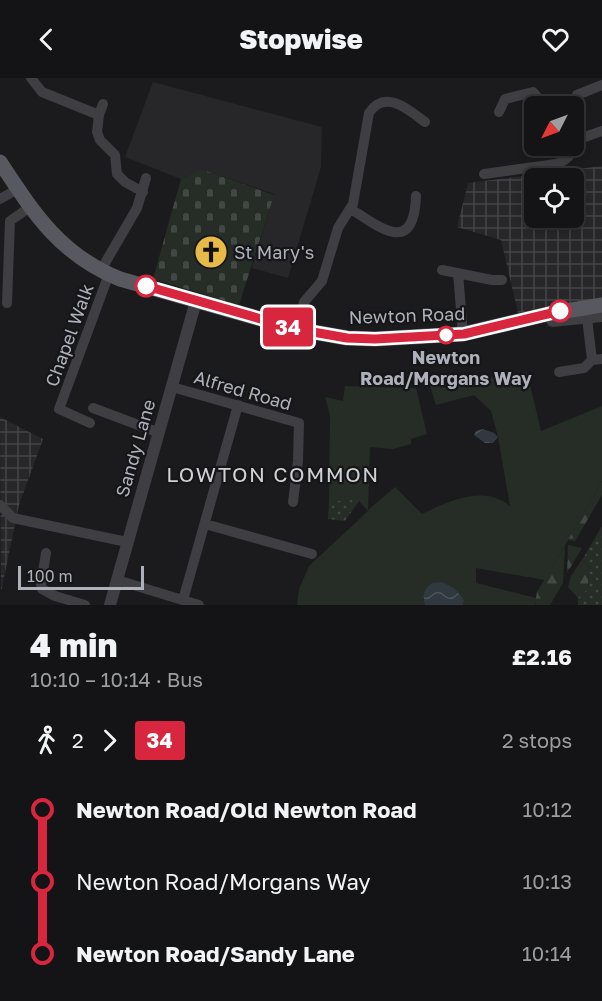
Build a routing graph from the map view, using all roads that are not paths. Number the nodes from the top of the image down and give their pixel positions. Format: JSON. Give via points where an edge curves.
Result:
{"nodes":[{"id":1,"x":31,"y":78,"type":"edge"},
{"id":2,"x":602,"y":85,"type":"edge"},
{"id":3,"x":536,"y":96,"type":"edge"},
{"id":4,"x":577,"y":96,"type":"dead end"},
{"id":5,"x":103,"y":104,"type":"dead end"},
{"id":6,"x":499,"y":112,"type":"dead end"},
{"id":7,"x":99,"y":116,"type":"junction"},
{"id":8,"x":425,"y":122,"type":"dead end"},
{"id":9,"x":602,"y":131,"type":"edge"},
{"id":10,"x":584,"y":137,"type":"edge"},
{"id":11,"x":570,"y":156,"type":"edge"},
{"id":12,"x":0,"y":162,"type":"edge"},
{"id":13,"x":484,"y":174,"type":"dead end"},
{"id":14,"x":147,"y":178,"type":"dead end"},
{"id":15,"x":18,"y":189,"type":"junction"},
{"id":16,"x":143,"y":192,"type":"junction"},
{"id":17,"x":416,"y":196,"type":"dead end"},
{"id":18,"x":0,"y":199,"type":"edge"},
{"id":19,"x":30,"y":207,"type":"junction"},
{"id":20,"x":351,"y":209,"type":"junction"},
{"id":21,"x":442,"y":270,"type":"dead end"},
{"id":22,"x":105,"y":272,"type":"junction"},
{"id":23,"x":458,"y":273,"type":"junction"},
{"id":24,"x":502,"y":280,"type":"dead end"},
{"id":25,"x":4,"y":296,"type":"edge"},
{"id":26,"x":196,"y":301,"type":"junction"},
{"id":27,"x":602,"y":304,"type":"edge"},
{"id":28,"x":548,"y":314,"type":"junction"},
{"id":29,"x":602,"y":316,"type":"edge"},
{"id":30,"x":587,"y":318,"type":"junction"},
{"id":31,"x":296,"y":329,"type":"junction"},
{"id":32,"x":464,"y":334,"type":"junction"},
{"id":33,"x":597,"y":359,"type":"edge"},
{"id":34,"x":559,"y":372,"type":"dead end"},
{"id":35,"x":172,"y":387,"type":"junction"},
{"id":36,"x":238,"y":405,"type":"junction"},
{"id":37,"x":93,"y":408,"type":"dead end"},
{"id":38,"x":90,"y":423,"type":"dead end"},
{"id":39,"x":157,"y":432,"type":"junction"},
{"id":40,"x":293,"y":501,"type":"dead end"},
{"id":41,"x":0,"y":505,"type":"edge"},
{"id":42,"x":0,"y":516,"type":"edge"},
{"id":43,"x":14,"y":519,"type":"junction"},
{"id":44,"x":206,"y":524,"type":"junction"},
{"id":45,"x":127,"y":543,"type":"junction"},
{"id":46,"x":46,"y":553,"type":"dead end"},
{"id":47,"x":312,"y":554,"type":"dead end"},
{"id":48,"x":117,"y":580,"type":"junction"},
{"id":49,"x":183,"y":600,"type":"junction"},
{"id":50,"x":85,"y":605,"type":"edge"},
{"id":51,"x":110,"y":605,"type":"edge"},
{"id":52,"x":199,"y":605,"type":"edge"}],
"edges":[{"from":1,"to":7,"type":"street","via":[[42,92]]},
{"from":2,"to":4,"type":"street"},
{"from":3,"to":6,"type":"street","via":[[533,92],[504,94]]},
{"from":5,"to":7,"type":"street"},
{"from":7,"to":16,"type":"street","via":[[97,132],[115,155],[117,174]]},
{"from":8,"to":20,"type":"street","via":[[391,101],[371,101]]},
{"from":9,"to":10,"type":"street"},
{"from":11,"to":13,"type":"street","via":[[556,164],[505,165]]},
{"from":12,"to":15,"type":"main road","name":"Newton Road"},
{"from":14,"to":16,"type":"street"},
{"from":15,"to":18,"type":"street"},
{"from":15,"to":19,"type":"main road","name":"Newton Road"},
{"from":16,"to":22,"type":"street"},
{"from":17,"to":20,"type":"street","via":[[413,221],[401,232],[380,228]]},
{"from":19,"to":22,"type":"main road","name":"Newton Road","via":[[64,245]]},
{"from":19,"to":25,"type":"street","via":[[10,221]]},
{"from":20,"to":31,"type":"street","via":[[338,228],[322,281],[305,298]]},
{"from":21,"to":23,"type":"street"},
{"from":22,"to":26,"type":"main road","name":"Newton Road"},
{"from":22,"to":38,"type":"street","name":"Chapel Walk","via":[[59,409]]},
{"from":23,"to":24,"type":"street"},
{"from":23,"to":32,"type":"street"},
{"from":26,"to":31,"type":"main road","name":"Newton Road"},
{"from":26,"to":35,"type":"street","name":"Sandy Lane"},
{"from":27,"to":28,"type":"main road","name":"Newton Road"},
{"from":28,"to":30,"type":"street","name":"Newton Road","via":[[552,322]]},
{"from":28,"to":32,"type":"main road","name":"Newton Road"},
{"from":29,"to":30,"type":"street","name":"Newton Road"},
{"from":30,"to":33,"type":"street"},
{"from":31,"to":32,"type":"main road","name":"Newton Road","via":[[375,339]]},
{"from":33,"to":34,"type":"street","via":[[584,368]]},
{"from":35,"to":36,"type":"street","name":"Alfred Road"},
{"from":35,"to":39,"type":"street","name":"Sandy Lane"},
{"from":36,"to":40,"type":"street","name":"Alfred Road","via":[[299,423]]},
{"from":36,"to":44,"type":"street"},
{"from":37,"to":39,"type":"street"},
{"from":39,"to":45,"type":"street","name":"Sandy Lane"},
{"from":41,"to":43,"type":"street"},
{"from":42,"to":43,"type":"street"},
{"from":43,"to":45,"type":"street"},
{"from":44,"to":47,"type":"street"},
{"from":44,"to":49,"type":"street"},
{"from":45,"to":48,"type":"street","name":"Sandy Lane"},
{"from":46,"to":50,"type":"street","via":[[42,589]]},
{"from":48,"to":49,"type":"street"},
{"from":48,"to":51,"type":"street","name":"Sandy Lane"},
{"from":49,"to":52,"type":"street"}]}
